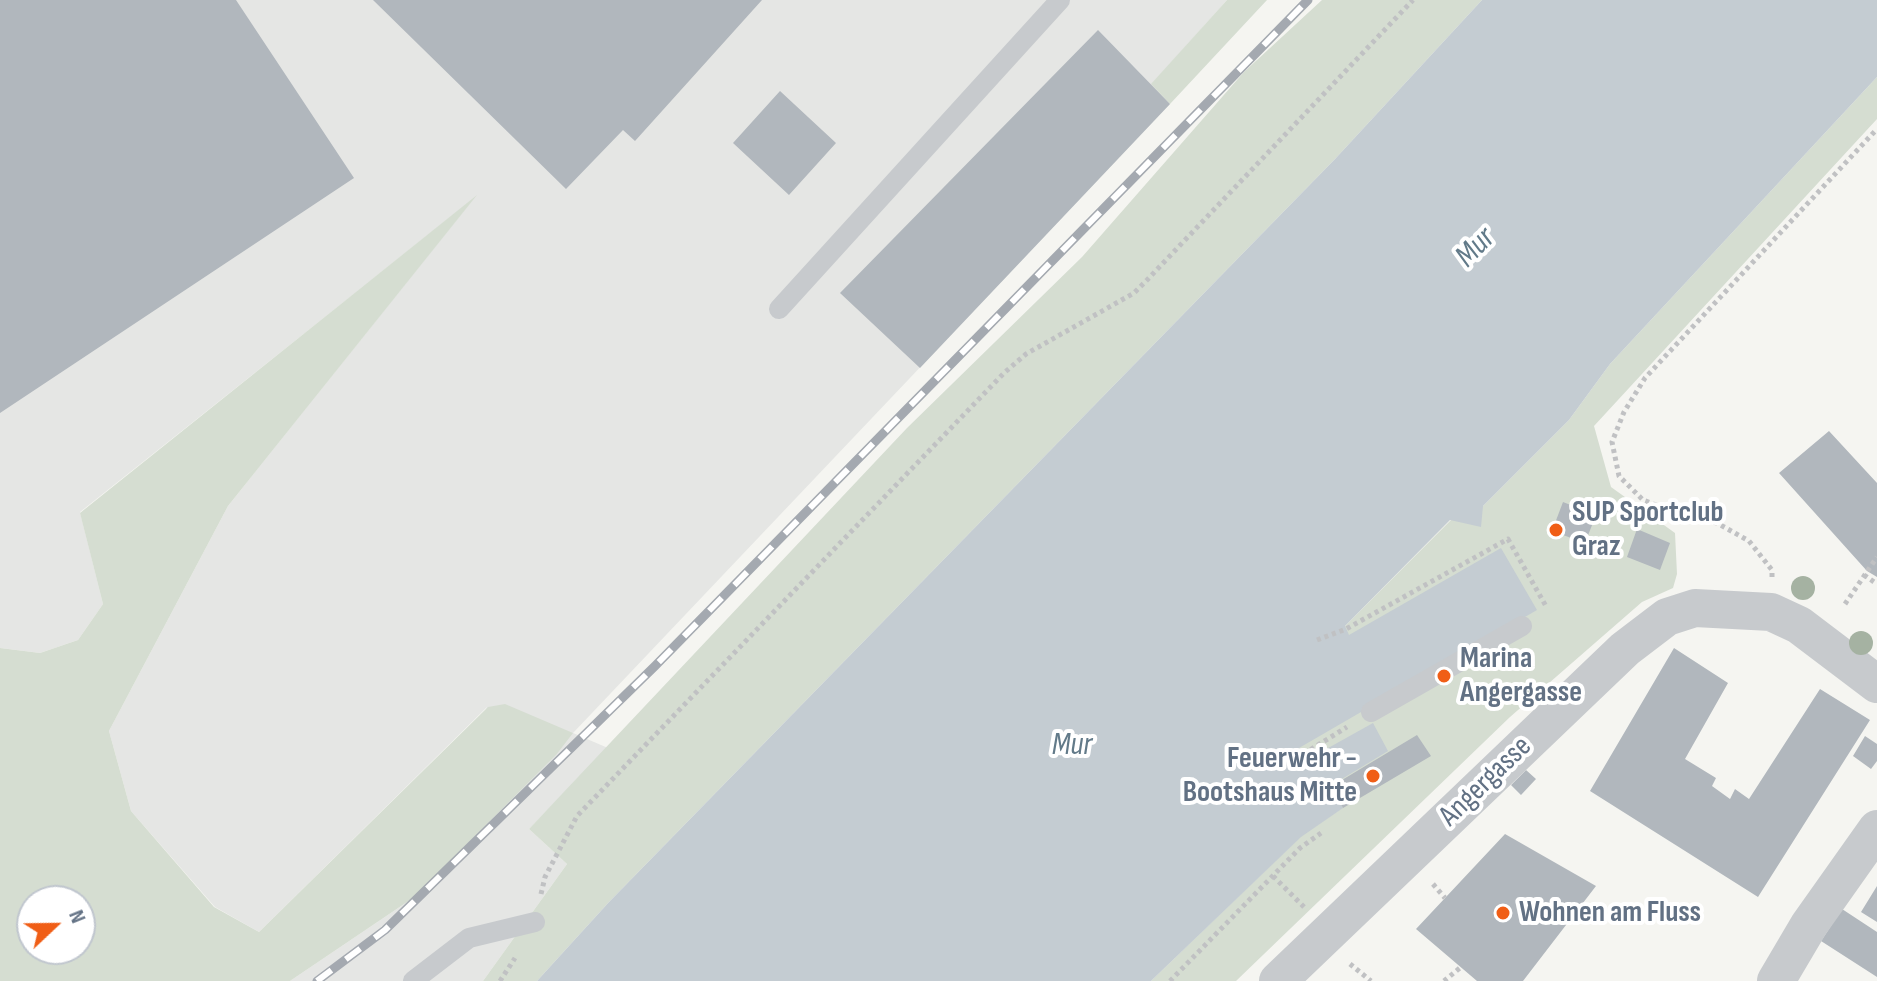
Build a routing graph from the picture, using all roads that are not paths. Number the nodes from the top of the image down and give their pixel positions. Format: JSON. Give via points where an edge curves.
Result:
{"nodes":[{"id":1,"x":1060,"y":0,"type":"edge"},
{"id":2,"x":779,"y":309,"type":"dead end"},
{"id":3,"x":1522,"y":626,"type":"dead end"},
{"id":4,"x":1877,"y":684,"type":"edge"},
{"id":5,"x":1371,"y":712,"type":"road end"},
{"id":6,"x":1877,"y":829,"type":"edge"},
{"id":7,"x":535,"y":922,"type":"road end"},
{"id":8,"x":413,"y":981,"type":"edge"},
{"id":9,"x":1278,"y":981,"type":"edge"},
{"id":10,"x":1776,"y":981,"type":"edge"}],
"edges":[{"from":1,"to":2,"type":"lane"},
{"from":3,"to":5,"type":"lane"},
{"from":4,"to":9,"type":"street","name":"Angergasse","via":[[1799,625],[1771,612],[1695,608],[1667,617],[1625,649]]},
{"from":6,"to":10,"type":"street"},
{"from":7,"to":8,"type":"lane","via":[[469,938]]}]}
